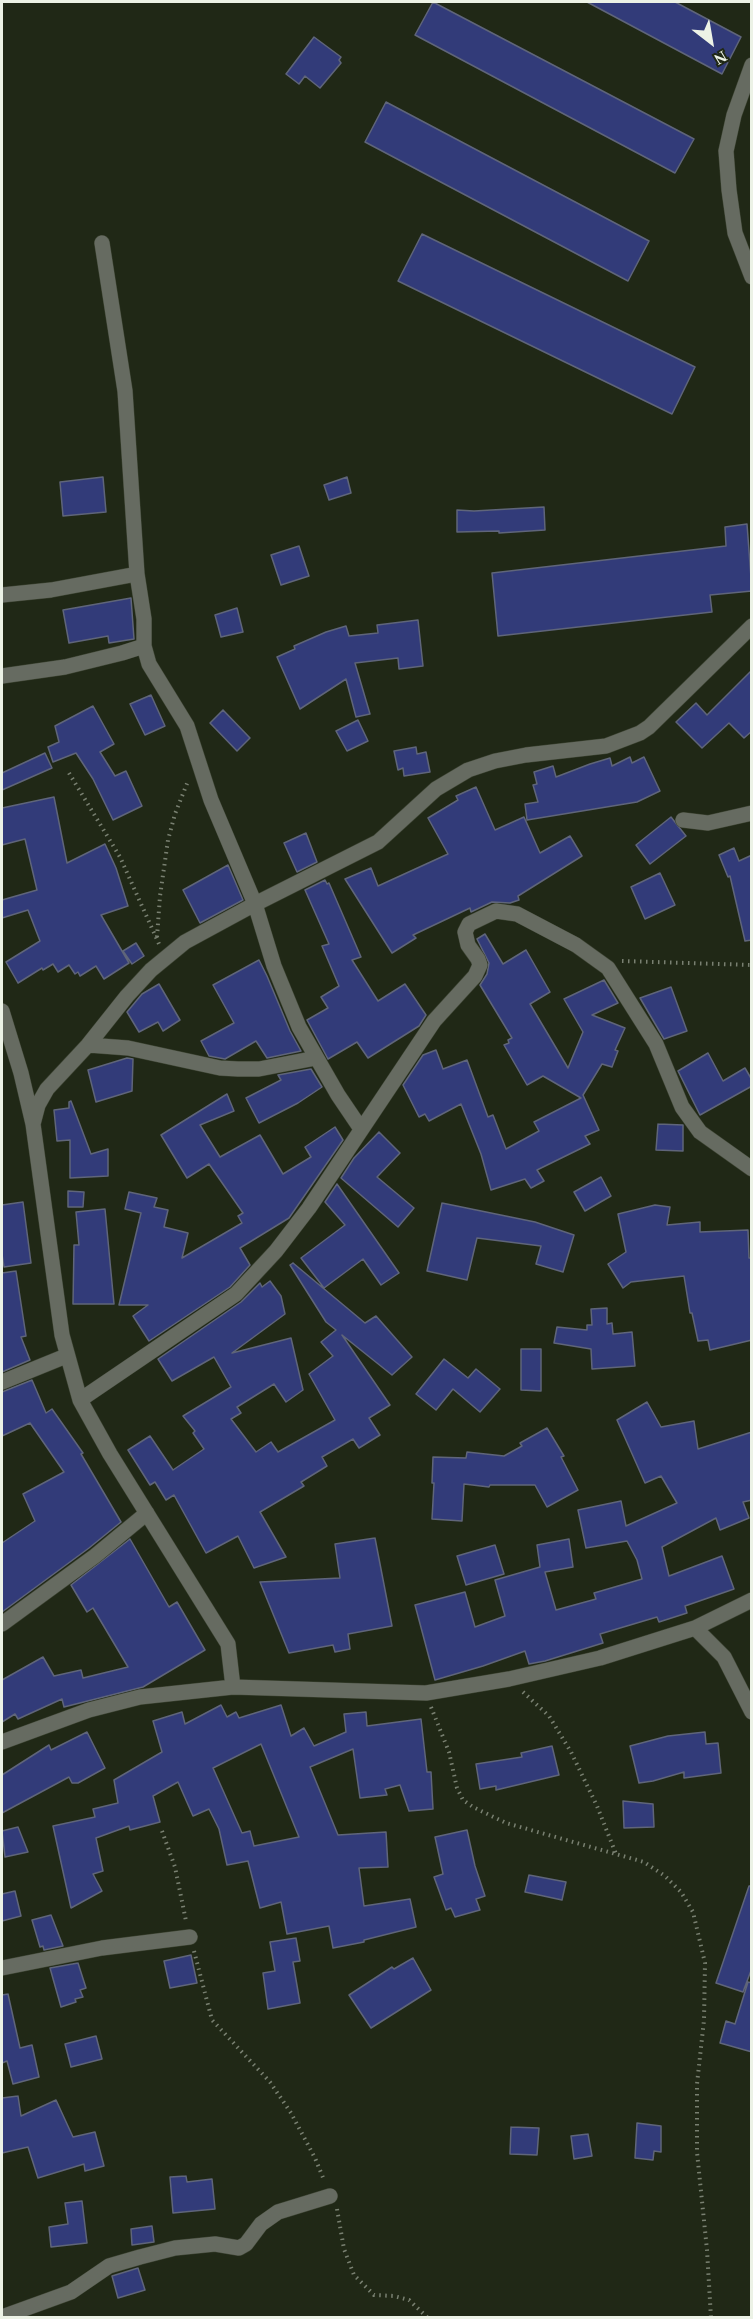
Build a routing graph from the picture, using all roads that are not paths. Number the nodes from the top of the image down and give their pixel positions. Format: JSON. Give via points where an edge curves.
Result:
{"nodes":[{"id":1,"x":752,"y":65,"type":"edge"},
{"id":2,"x":102,"y":243,"type":"dead end"},
{"id":3,"x":752,"y":276,"type":"edge"},
{"id":4,"x":138,"y":574,"type":"junction"},
{"id":5,"x":2,"y":595,"type":"edge"},
{"id":6,"x":752,"y":626,"type":"edge"},
{"id":7,"x":144,"y":646,"type":"junction"},
{"id":8,"x":2,"y":676,"type":"edge"},
{"id":9,"x":752,"y":813,"type":"edge"},
{"id":10,"x":683,"y":820,"type":"dead end"},
{"id":11,"x":255,"y":904,"type":"junction"},
{"id":12,"x":2,"y":1011,"type":"edge"},
{"id":13,"x":88,"y":1045,"type":"junction"},
{"id":14,"x":316,"y":1058,"type":"junction"},
{"id":15,"x":33,"y":1124,"type":"junction"},
{"id":16,"x":361,"y":1130,"type":"junction"},
{"id":17,"x":752,"y":1169,"type":"edge"},
{"id":18,"x":66,"y":1356,"type":"junction"},
{"id":19,"x":2,"y":1382,"type":"edge"},
{"id":20,"x":81,"y":1400,"type":"junction"},
{"id":21,"x":147,"y":1513,"type":"junction"},
{"id":22,"x":752,"y":1600,"type":"edge"},
{"id":23,"x":2,"y":1624,"type":"edge"},
{"id":24,"x":695,"y":1628,"type":"junction"},
{"id":25,"x":233,"y":1687,"type":"junction"},
{"id":26,"x":752,"y":1712,"type":"edge"},
{"id":27,"x":2,"y":1742,"type":"edge"},
{"id":28,"x":190,"y":1937,"type":"road end"},
{"id":29,"x":2,"y":1968,"type":"edge"},
{"id":30,"x":330,"y":2196,"type":"road end"},
{"id":31,"x":2,"y":2317,"type":"edge"}],
"edges":[{"from":1,"to":3,"type":"street","via":[[726,151],[735,233]]},
{"from":2,"to":4,"type":"street","via":[[125,391]]},
{"from":4,"to":5,"type":"street"},
{"from":4,"to":7,"type":"street"},
{"from":6,"to":11,"type":"street","via":[[650,728],[606,746],[526,755],[468,770],[436,789],[378,842]]},
{"from":7,"to":8,"type":"street","via":[[65,667]]},
{"from":7,"to":11,"type":"street","via":[[149,664],[187,726],[211,800]]},
{"from":9,"to":10,"type":"street","via":[[708,823]]},
{"from":11,"to":13,"type":"street","via":[[185,942],[127,996]]},
{"from":11,"to":14,"type":"street","via":[[282,987]]},
{"from":12,"to":15,"type":"street"},
{"from":13,"to":14,"type":"street","via":[[128,1048],[219,1068],[259,1070]]},
{"from":13,"to":15,"type":"street","via":[[48,1089]]},
{"from":14,"to":16,"type":"street"},
{"from":15,"to":18,"type":"street"},
{"from":16,"to":17,"type":"street","via":[[434,1021],[475,976],[480,965],[465,937],[469,924],[496,911],[518,914],[598,959],[614,977],[656,1044],[682,1107],[700,1132]]},
{"from":16,"to":20,"type":"street","via":[[309,1208],[236,1294]]},
{"from":18,"to":19,"type":"street"},
{"from":18,"to":20,"type":"street"},
{"from":20,"to":21,"type":"street"},
{"from":21,"to":23,"type":"street","via":[[87,1563]]},
{"from":21,"to":25,"type":"street","via":[[228,1644]]},
{"from":22,"to":24,"type":"street"},
{"from":24,"to":25,"type":"street","via":[[600,1658],[426,1693]]},
{"from":24,"to":26,"type":"street","via":[[724,1657]]},
{"from":25,"to":27,"type":"street","via":[[140,1697],[89,1710]]},
{"from":28,"to":29,"type":"street","via":[[102,1948]]},
{"from":30,"to":31,"type":"street","via":[[278,2212],[239,2248],[215,2244],[175,2248],[109,2266],[71,2292]]}]}
